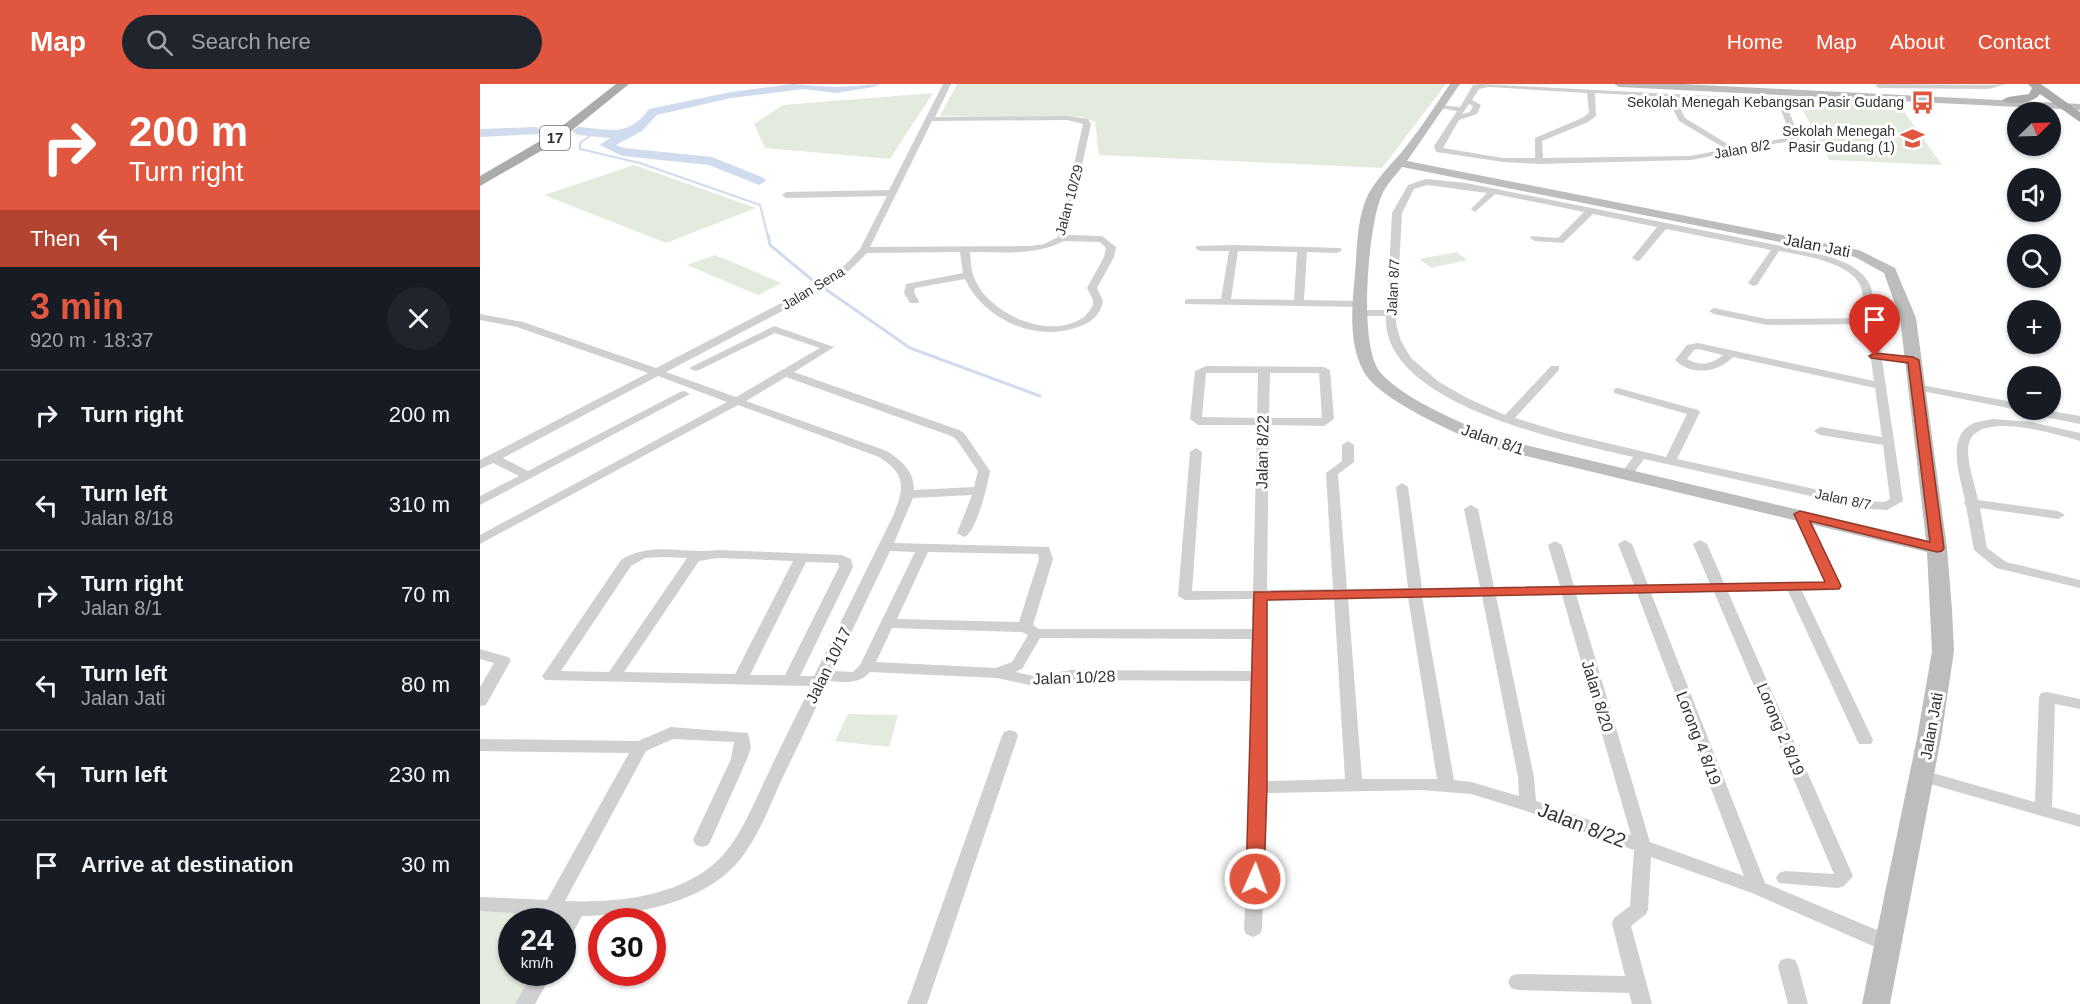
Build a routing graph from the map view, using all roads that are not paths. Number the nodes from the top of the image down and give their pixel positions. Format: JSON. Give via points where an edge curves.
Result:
{"nodes":[{"id":1,"x":607,"y":84,"type":"edge"},
{"id":2,"x":623,"y":84,"type":"edge"},
{"id":3,"x":947,"y":84,"type":"edge"},
{"id":4,"x":1455,"y":84,"type":"edge"},
{"id":5,"x":1619,"y":84,"type":"edge"},
{"id":6,"x":2002,"y":84,"type":"edge"},
{"id":7,"x":2040,"y":85,"type":"edge"},
{"id":8,"x":1712,"y":86,"type":"edge"},
{"id":9,"x":1881,"y":88,"type":"edge"},
{"id":10,"x":1591,"y":91,"type":"junction"},
{"id":11,"x":1670,"y":95,"type":"junction"},
{"id":12,"x":2008,"y":100,"type":"junction"},
{"id":13,"x":1468,"y":101,"type":"junction"},
{"id":14,"x":2072,"y":106,"type":"edge"},
{"id":15,"x":1439,"y":107,"type":"junction"},
{"id":16,"x":1462,"y":110,"type":"junction"},
{"id":17,"x":1456,"y":118,"type":"junction"},
{"id":18,"x":930,"y":119,"type":"junction"},
{"id":19,"x":1734,"y":151,"type":"junction"},
{"id":20,"x":1539,"y":162,"type":"junction"},
{"id":21,"x":1398,"y":163,"type":"junction"},
{"id":22,"x":480,"y":170,"type":"edge"},
{"id":23,"x":480,"y":182,"type":"edge"},
{"id":24,"x":1493,"y":192,"type":"junction"},
{"id":25,"x":892,"y":193,"type":"junction"},
{"id":26,"x":786,"y":195,"type":"dead end"},
{"id":27,"x":1557,"y":199,"type":"junction"},
{"id":28,"x":1475,"y":209,"type":"dead end"},
{"id":29,"x":1591,"y":211,"type":"junction"},
{"id":30,"x":1663,"y":225,"type":"junction"},
{"id":31,"x":1062,"y":238,"type":"junction"},
{"id":32,"x":1535,"y":238,"type":"dead end"},
{"id":33,"x":1200,"y":248,"type":"dead end"},
{"id":34,"x":1234,"y":248,"type":"junction"},
{"id":35,"x":1777,"y":248,"type":"junction"},
{"id":36,"x":965,"y":249,"type":"junction"},
{"id":37,"x":1302,"y":249,"type":"junction"},
{"id":38,"x":864,"y":250,"type":"junction"},
{"id":39,"x":1337,"y":250,"type":"dead end"},
{"id":40,"x":1637,"y":258,"type":"dead end"},
{"id":41,"x":968,"y":275,"type":"junction"},
{"id":42,"x":1753,"y":283,"type":"dead end"},
{"id":43,"x":914,"y":301,"type":"dead end"},
{"id":44,"x":1189,"y":302,"type":"dead end"},
{"id":45,"x":1226,"y":302,"type":"junction"},
{"id":46,"x":1299,"y":303,"type":"junction"},
{"id":47,"x":1362,"y":309,"type":"junction"},
{"id":48,"x":1714,"y":311,"type":"dead end"},
{"id":49,"x":1391,"y":313,"type":"junction"},
{"id":50,"x":480,"y":317,"type":"edge"},
{"id":51,"x":1870,"y":321,"type":"junction"},
{"id":52,"x":1066,"y":328,"type":"junction"},
{"id":53,"x":1081,"y":337,"type":"dead end"},
{"id":54,"x":1730,"y":354,"type":"dead end"},
{"id":55,"x":1875,"y":356,"type":"junction"},
{"id":56,"x":1913,"y":360,"type":"junction"},
{"id":57,"x":1555,"y":368,"type":"dead end"},
{"id":58,"x":695,"y":369,"type":"dead end"},
{"id":59,"x":1264,"y":369,"type":"junction"},
{"id":60,"x":785,"y":373,"type":"junction"},
{"id":61,"x":657,"y":374,"type":"junction"},
{"id":62,"x":1879,"y":386,"type":"junction"},
{"id":63,"x":1916,"y":387,"type":"junction"},
{"id":64,"x":1618,"y":391,"type":"dead end"},
{"id":65,"x":684,"y":394,"type":"dead end"},
{"id":66,"x":737,"y":401,"type":"junction"},
{"id":67,"x":2007,"y":405,"type":"edge"},
{"id":68,"x":2061,"y":416,"type":"edge"},
{"id":69,"x":1508,"y":419,"type":"junction"},
{"id":70,"x":2080,"y":420,"type":"edge"},
{"id":71,"x":1263,"y":421,"type":"junction"},
{"id":72,"x":1820,"y":431,"type":"dead end"},
{"id":73,"x":2080,"y":437,"type":"edge"},
{"id":74,"x":1887,"y":442,"type":"junction"},
{"id":75,"x":1348,"y":445,"type":"dead end"},
{"id":76,"x":1196,"y":452,"type":"dead end"},
{"id":77,"x":1641,"y":454,"type":"junction"},
{"id":78,"x":493,"y":458,"type":"junction"},
{"id":79,"x":1670,"y":461,"type":"junction"},
{"id":80,"x":480,"y":465,"type":"edge"},
{"id":81,"x":527,"y":475,"type":"junction"},
{"id":82,"x":1626,"y":475,"type":"junction"},
{"id":83,"x":1402,"y":487,"type":"dead end"},
{"id":84,"x":980,"y":491,"type":"junction"},
{"id":85,"x":909,"y":494,"type":"junction"},
{"id":86,"x":480,"y":501,"type":"edge"},
{"id":87,"x":1970,"y":503,"type":"junction"},
{"id":88,"x":1471,"y":509,"type":"dead end"},
{"id":89,"x":1800,"y":514,"type":"junction"},
{"id":90,"x":2058,"y":515,"type":"dead end"},
{"id":91,"x":964,"y":533,"type":"dead end"},
{"id":92,"x":480,"y":540,"type":"edge"},
{"id":93,"x":1624,"y":544,"type":"dead end"},
{"id":94,"x":1700,"y":544,"type":"dead end"},
{"id":95,"x":1555,"y":545,"type":"dead end"},
{"id":96,"x":885,"y":547,"type":"junction"},
{"id":97,"x":924,"y":547,"type":"junction"},
{"id":98,"x":1937,"y":548,"type":"junction"},
{"id":99,"x":707,"y":554,"type":"junction"},
{"id":100,"x":801,"y":559,"type":"junction"},
{"id":101,"x":2080,"y":584,"type":"edge"},
{"id":102,"x":1793,"y":586,"type":"junction"},
{"id":103,"x":1720,"y":588,"type":"junction"},
{"id":104,"x":1640,"y":589,"type":"junction"},
{"id":105,"x":1567,"y":590,"type":"junction"},
{"id":106,"x":1488,"y":591,"type":"junction"},
{"id":107,"x":1415,"y":593,"type":"junction"},
{"id":108,"x":1343,"y":594,"type":"junction"},
{"id":109,"x":1259,"y":595,"type":"junction"},
{"id":110,"x":890,"y":623,"type":"junction"},
{"id":111,"x":1030,"y":630,"type":"junction"},
{"id":112,"x":1259,"y":634,"type":"junction"},
{"id":113,"x":480,"y":654,"type":"edge"},
{"id":114,"x":866,"y":668,"type":"junction"},
{"id":115,"x":997,"y":673,"type":"junction"},
{"id":116,"x":1258,"y":676,"type":"junction"},
{"id":117,"x":613,"y":677,"type":"junction"},
{"id":118,"x":821,"y":678,"type":"junction"},
{"id":119,"x":740,"y":679,"type":"junction"},
{"id":120,"x":790,"y":680,"type":"junction"},
{"id":121,"x":480,"y":701,"type":"edge"},
{"id":122,"x":2080,"y":704,"type":"edge"},
{"id":123,"x":1010,"y":736,"type":"dead end"},
{"id":124,"x":1865,"y":740,"type":"dead end"},
{"id":125,"x":480,"y":745,"type":"edge"},
{"id":126,"x":640,"y":747,"type":"junction"},
{"id":127,"x":1922,"y":776,"type":"junction"},
{"id":128,"x":1446,"y":784,"type":"junction"},
{"id":129,"x":1354,"y":785,"type":"junction"},
{"id":130,"x":1258,"y":788,"type":"junction"},
{"id":131,"x":1528,"y":805,"type":"junction"},
{"id":132,"x":2043,"y":810,"type":"junction"},
{"id":133,"x":2080,"y":821,"type":"edge"},
{"id":134,"x":702,"y":840,"type":"dead end"},
{"id":135,"x":1643,"y":848,"type":"junction"},
{"id":136,"x":1785,"y":878,"type":"dead end"},
{"id":137,"x":1758,"y":888,"type":"junction"},
{"id":138,"x":480,"y":904,"type":"edge"},
{"id":139,"x":552,"y":908,"type":"joint"},
{"id":140,"x":576,"y":909,"type":"edge"},
{"id":141,"x":1253,"y":929,"type":"dead end"},
{"id":142,"x":1889,"y":944,"type":"junction"},
{"id":143,"x":1788,"y":966,"type":"dead end"},
{"id":144,"x":1518,"y":982,"type":"dead end"},
{"id":145,"x":535,"y":986,"type":"edge"},
{"id":146,"x":1639,"y":995,"type":"edge"},
{"id":147,"x":525,"y":1004,"type":"edge"},
{"id":148,"x":917,"y":1004,"type":"edge"},
{"id":149,"x":1798,"y":1004,"type":"edge"},
{"id":150,"x":1876,"y":1004,"type":"edge"}],
"edges":[{"from":1,"to":22,"type":"main road","number":"17","via":[[536,136]]},
{"from":2,"to":23,"type":"main road","number":"17","via":[[556,137]]},
{"from":3,"to":18,"type":"street","name":"Jalan Sena"},
{"from":4,"to":15,"type":"street","name":"Jalan 8/1"},
{"from":5,"to":8,"type":"street"},
{"from":6,"to":9,"type":"street"},
{"from":7,"to":12,"type":"main road","via":[[2033,97]]},
{"from":7,"to":14,"type":"main road"},
{"from":8,"to":9,"type":"street"},
{"from":8,"to":14,"type":"street"},
{"from":9,"to":12,"type":"street"},
{"from":10,"to":11,"type":"street","name":"Jalan 8/2"},
{"from":10,"to":13,"type":"street","name":"Jalan 8/2","via":[[1485,85],[1476,87]]},
{"from":10,"to":20,"type":"street","via":[[1593,114],[1538,140]]},
{"from":11,"to":19,"type":"street","via":[[1682,119]]},
{"from":11,"to":19,"type":"street","name":"Jalan 8/2","via":[[1766,100],[1782,105],[1796,139]]},
{"from":12,"to":14,"type":"street"},
{"from":13,"to":16,"type":"street","name":"Jalan 8/2"},
{"from":13,"to":17,"type":"street","via":[[1476,105],[1473,114]]},
{"from":15,"to":16,"type":"street"},
{"from":15,"to":21,"type":"street","name":"Jalan 8/1"},
{"from":16,"to":17,"type":"street","name":"Jalan 8/2"},
{"from":17,"to":20,"type":"street","name":"Jalan 8/2","via":[[1438,146],[1441,151]]},
{"from":18,"to":25,"type":"street","name":"Jalan Sena"},
{"from":18,"to":31,"type":"street","name":"Jalan 10/29","via":[[1085,121]]},
{"from":19,"to":20,"type":"street","name":"Jalan 8/2","via":[[1688,158]]},
{"from":21,"to":27,"type":"street","name":"Jalan Jati"},
{"from":21,"to":47,"type":"street","name":"Jalan 8/1","via":[[1371,205],[1363,248]]},
{"from":24,"to":27,"type":"street","name":"Jalan 8/7"},
{"from":24,"to":28,"type":"street"},
{"from":24,"to":49,"type":"street","name":"Jalan 8/7","via":[[1443,182],[1411,187],[1397,213]]},
{"from":25,"to":26,"type":"street"},
{"from":25,"to":38,"type":"street","name":"Jalan Sena"},
{"from":27,"to":29,"type":"street","name":"Jalan 8/7"},
{"from":27,"to":56,"type":"street","name":"Jalan Jati","via":[[1863,255],[1890,272],[1908,318]]},
{"from":29,"to":30,"type":"street","name":"Jalan 8/7"},
{"from":29,"to":32,"type":"street","via":[[1561,241]]},
{"from":30,"to":35,"type":"street","name":"Jalan 8/7"},
{"from":30,"to":40,"type":"street"},
{"from":31,"to":36,"type":"street","name":"Jalan 10/29","via":[[1040,248]]},
{"from":31,"to":52,"type":"street","via":[[1102,239],[1112,247],[1092,288],[1098,302],[1096,311],[1085,321]]},
{"from":33,"to":34,"type":"street"},
{"from":34,"to":37,"type":"street"},
{"from":34,"to":45,"type":"street"},
{"from":35,"to":42,"type":"street"},
{"from":35,"to":51,"type":"street","name":"Jalan 8/7","via":[[1827,259],[1856,273],[1865,285]]},
{"from":36,"to":38,"type":"street","name":"Jalan 10/29"},
{"from":36,"to":41,"type":"street"},
{"from":37,"to":39,"type":"street"},
{"from":37,"to":46,"type":"street"},
{"from":38,"to":61,"type":"street","name":"Jalan Sena","via":[[824,285]]},
{"from":41,"to":43,"type":"street","via":[[910,286]]},
{"from":41,"to":52,"type":"street","via":[[975,288],[1012,320],[1045,330]]},
{"from":44,"to":45,"type":"street"},
{"from":45,"to":46,"type":"street"},
{"from":46,"to":47,"type":"street"},
{"from":47,"to":49,"type":"street"},
{"from":47,"to":82,"type":"street","name":"Jalan 8/1","via":[[1363,357],[1372,373],[1389,387],[1494,443]]},
{"from":48,"to":51,"type":"street","via":[[1767,322]]},
{"from":49,"to":69,"type":"street","name":"Jalan 8/7","via":[[1395,341],[1411,365],[1440,387]]},
{"from":50,"to":61,"type":"street","via":[[554,335]]},
{"from":51,"to":55,"type":"street","name":"Jalan 8/7"},
{"from":52,"to":53,"type":"street"},
{"from":54,"to":62,"type":"street"},
{"from":55,"to":56,"type":"street"},
{"from":55,"to":62,"type":"street","name":"Jalan 8/7"},
{"from":56,"to":63,"type":"street","name":"Jalan Jati"},
{"from":57,"to":69,"type":"street"},
{"from":58,"to":60,"type":"street","via":[[774,329],[830,346]]},
{"from":59,"to":71,"type":"street","name":"Jalan 8/22"},
{"from":59,"to":71,"type":"street","via":[[1325,371],[1328,419]]},
{"from":59,"to":71,"type":"street","via":[[1202,370],[1196,419]]},
{"from":60,"to":66,"type":"street"},
{"from":60,"to":84,"type":"street","via":[[959,435],[984,471]]},
{"from":61,"to":66,"type":"street"},
{"from":61,"to":78,"type":"street","name":"Jalan Sena"},
{"from":62,"to":74,"type":"street","name":"Jalan 8/7"},
{"from":63,"to":67,"type":"street"},
{"from":63,"to":98,"type":"street","name":"Jalan Jati"},
{"from":64,"to":79,"type":"street","via":[[1694,412]]},
{"from":65,"to":81,"type":"street"},
{"from":66,"to":85,"type":"street","via":[[883,454],[906,473]]},
{"from":66,"to":92,"type":"street"},
{"from":68,"to":70,"type":"street"},
{"from":69,"to":77,"type":"street","name":"Jalan 8/7"},
{"from":71,"to":109,"type":"street","name":"Jalan 8/22"},
{"from":72,"to":74,"type":"street"},
{"from":73,"to":87,"type":"street","via":[[2010,422],[1990,422],[1970,429],[1962,441]]},
{"from":74,"to":79,"type":"street","name":"Jalan 8/7","via":[[1898,497],[1887,506]]},
{"from":75,"to":108,"type":"street","via":[[1348,462],[1332,473]]},
{"from":76,"to":109,"type":"street","via":[[1185,596]]},
{"from":77,"to":79,"type":"street","name":"Jalan 8/7"},
{"from":77,"to":82,"type":"street"},
{"from":78,"to":80,"type":"street","name":"Jalan Sena"},
{"from":78,"to":81,"type":"street"},
{"from":81,"to":86,"type":"street"},
{"from":82,"to":89,"type":"street","name":"Jalan 8/1"},
{"from":83,"to":107,"type":"street"},
{"from":84,"to":85,"type":"street"},
{"from":84,"to":91,"type":"street"},
{"from":85,"to":96,"type":"street","name":"Jalan 10/17"},
{"from":87,"to":90,"type":"street"},
{"from":87,"to":101,"type":"street","via":[[1981,550],[1992,560]]},
{"from":88,"to":106,"type":"street"},
{"from":89,"to":98,"type":"street","name":"Jalan 8/1"},
{"from":89,"to":102,"type":"street","via":[[1834,586]]},
{"from":93,"to":104,"type":"street","name":"Lorong 4 8/19"},
{"from":94,"to":103,"type":"street","name":"Lorong 2 8/19"},
{"from":95,"to":105,"type":"street","name":"Jalan 8/20"},
{"from":96,"to":97,"type":"street"},
{"from":96,"to":118,"type":"street","name":"Jalan 10/17"},
{"from":97,"to":110,"type":"street"},
{"from":97,"to":111,"type":"street","via":[[1046,551]]},
{"from":98,"to":127,"type":"street","name":"Jalan Jati","via":[[1943,651]]},
{"from":99,"to":100,"type":"street"},
{"from":99,"to":117,"type":"street","via":[[690,561]]},
{"from":99,"to":117,"type":"street","name":"Jalan 10/28","via":[[633,557],[550,676]]},
{"from":100,"to":119,"type":"street"},
{"from":100,"to":120,"type":"street","via":[[841,559],[846,567]]},
{"from":102,"to":103,"type":"street"},
{"from":102,"to":124,"type":"street"},
{"from":103,"to":104,"type":"street"},
{"from":103,"to":136,"type":"street","name":"Lorong 2 8/19","via":[[1844,879]]},
{"from":104,"to":105,"type":"street"},
{"from":104,"to":137,"type":"street","name":"Lorong 4 8/19"},
{"from":105,"to":106,"type":"street"},
{"from":105,"to":135,"type":"street","name":"Jalan 8/20"},
{"from":106,"to":107,"type":"street"},
{"from":106,"to":131,"type":"street","via":[[1526,777]]},
{"from":107,"to":108,"type":"street"},
{"from":107,"to":128,"type":"street"},
{"from":108,"to":109,"type":"street"},
{"from":108,"to":129,"type":"street"},
{"from":109,"to":112,"type":"street","name":"Jalan 8/22"},
{"from":110,"to":111,"type":"street"},
{"from":110,"to":114,"type":"street"},
{"from":111,"to":112,"type":"street"},
{"from":111,"to":115,"type":"street","via":[[1017,665]]},
{"from":112,"to":116,"type":"street","name":"Jalan 8/22"},
{"from":113,"to":121,"type":"street","via":[[503,660]]},
{"from":114,"to":115,"type":"street","name":"Jalan 10/28"},
{"from":114,"to":118,"type":"street","name":"Jalan 10/28","via":[[857,676]]},
{"from":115,"to":116,"type":"street","name":"Jalan 10/28","via":[[1034,681],[1071,675]]},
{"from":116,"to":130,"type":"street","name":"Jalan 8/22"},
{"from":117,"to":119,"type":"street","name":"Jalan 10/28"},
{"from":118,"to":120,"type":"street","name":"Jalan 10/28"},
{"from":118,"to":140,"type":"street","name":"Jalan 10/17","via":[[745,839],[716,872],[678,895],[636,905]]},
{"from":119,"to":120,"type":"street","name":"Jalan 10/28"},
{"from":122,"to":132,"type":"street","via":[[2047,697]]},
{"from":123,"to":148,"type":"street"},
{"from":125,"to":126,"type":"street"},
{"from":126,"to":134,"type":"street","via":[[671,733],[742,737],[739,759]]},
{"from":126,"to":139,"type":"street"},
{"from":127,"to":132,"type":"street"},
{"from":127,"to":142,"type":"street","name":"Jalan Jati"},
{"from":128,"to":129,"type":"street","name":"Jalan 8/22"},
{"from":128,"to":131,"type":"street","name":"Jalan 8/22"},
{"from":129,"to":130,"type":"street","name":"Jalan 8/22"},
{"from":130,"to":141,"type":"street","name":"Jalan 8/22"},
{"from":131,"to":135,"type":"street","name":"Jalan 8/22"},
{"from":132,"to":133,"type":"street"},
{"from":135,"to":137,"type":"street","name":"Jalan 8/22"},
{"from":135,"to":146,"type":"street","via":[[1639,909],[1622,923]]},
{"from":137,"to":142,"type":"street","name":"Jalan 8/22"},
{"from":138,"to":139,"type":"street","name":"Jalan 10/17"},
{"from":142,"to":150,"type":"street","name":"Jalan Jati"},
{"from":143,"to":149,"type":"street"},
{"from":144,"to":146,"type":"street"},
{"from":145,"to":147,"type":"street"}]}
